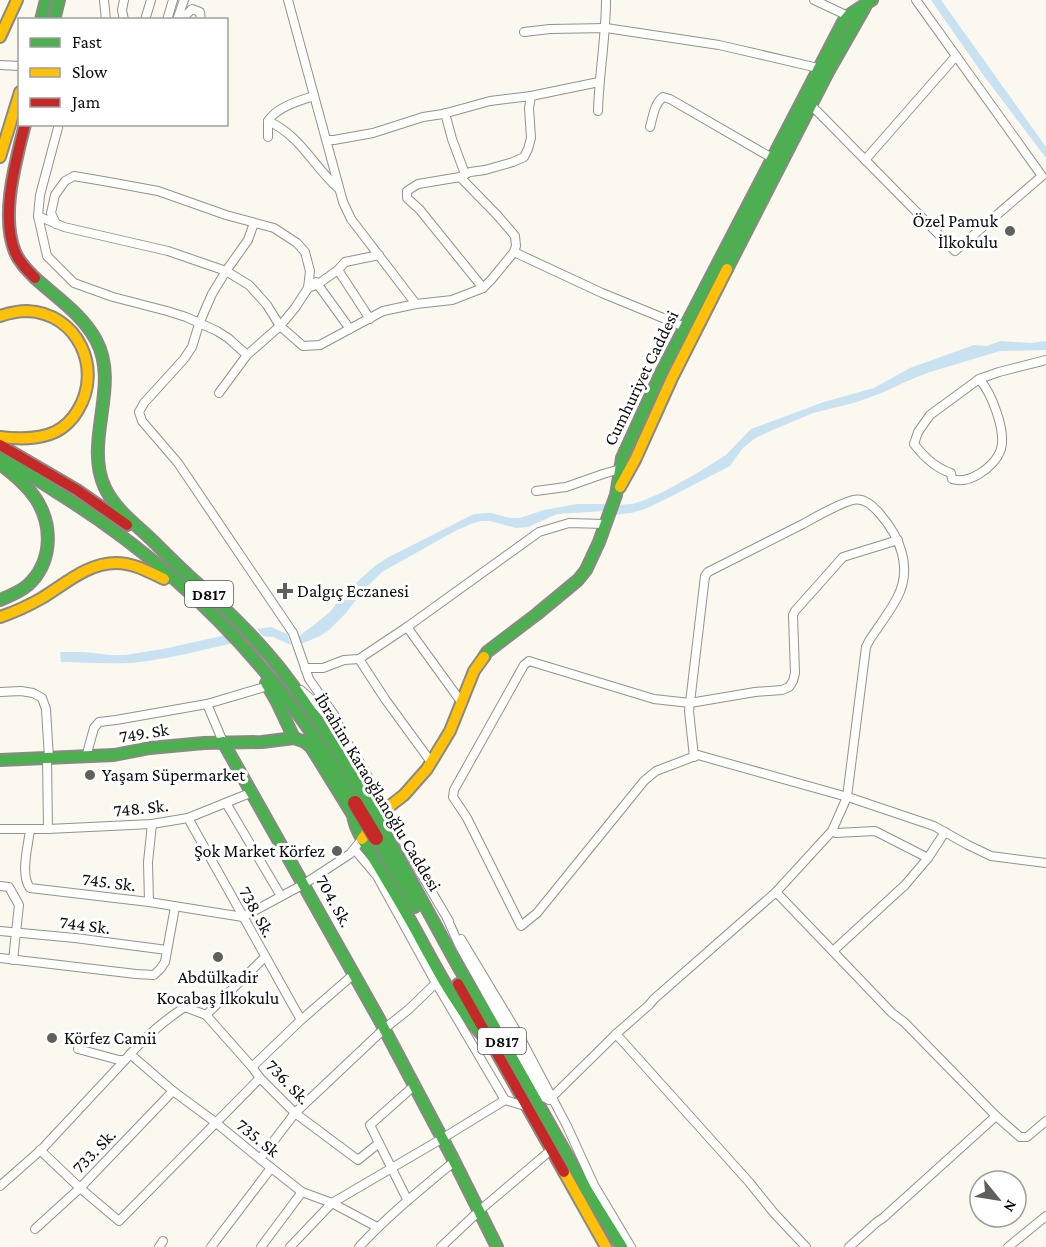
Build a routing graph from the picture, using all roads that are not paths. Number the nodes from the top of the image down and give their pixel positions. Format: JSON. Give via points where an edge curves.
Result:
{"nodes":[{"id":1,"x":17,"y":0,"type":"edge"},
{"id":2,"x":46,"y":0,"type":"edge"},
{"id":3,"x":59,"y":0,"type":"edge"},
{"id":4,"x":104,"y":0,"type":"edge"},
{"id":5,"x":124,"y":0,"type":"edge"},
{"id":6,"x":151,"y":0,"type":"edge"},
{"id":7,"x":173,"y":0,"type":"edge"},
{"id":8,"x":184,"y":0,"type":"edge"},
{"id":9,"x":288,"y":0,"type":"edge"},
{"id":10,"x":606,"y":0,"type":"edge"},
{"id":11,"x":814,"y":0,"type":"edge"},
{"id":12,"x":916,"y":0,"type":"edge"},
{"id":13,"x":869,"y":3,"type":"edge"},
{"id":14,"x":848,"y":16,"type":"junction"},
{"id":15,"x":42,"y":18,"type":"edge"},
{"id":16,"x":54,"y":18,"type":"edge"},
{"id":17,"x":106,"y":18,"type":"edge"},
{"id":18,"x":124,"y":18,"type":"edge"},
{"id":19,"x":146,"y":18,"type":"edge"},
{"id":20,"x":168,"y":18,"type":"edge"},
{"id":21,"x":180,"y":18,"type":"edge"},
{"id":22,"x":181,"y":18,"type":"edge"},
{"id":23,"x":201,"y":18,"type":"edge"},
{"id":24,"x":5,"y":21,"type":"edge"},
{"id":25,"x":606,"y":28,"type":"junction"},
{"id":26,"x":524,"y":32,"type":"dead end"},
{"id":27,"x":0,"y":38,"type":"edge"},
{"id":28,"x":956,"y":56,"type":"junction"},
{"id":29,"x":0,"y":65,"type":"edge"},
{"id":30,"x":18,"y":66,"type":"edge"},
{"id":31,"x":818,"y":68,"type":"junction"},
{"id":32,"x":599,"y":82,"type":"junction"},
{"id":33,"x":314,"y":96,"type":"junction"},
{"id":34,"x":531,"y":96,"type":"junction"},
{"id":35,"x":18,"y":98,"type":"edge"},
{"id":36,"x":812,"y":105,"type":"junction"},
{"id":37,"x":598,"y":111,"type":"dead end"},
{"id":38,"x":445,"y":113,"type":"junction"},
{"id":39,"x":268,"y":121,"type":"junction"},
{"id":40,"x":23,"y":126,"type":"edge"},
{"id":41,"x":24,"y":126,"type":"edge"},
{"id":42,"x":58,"y":126,"type":"edge"},
{"id":43,"x":650,"y":127,"type":"dead end"},
{"id":44,"x":268,"y":137,"type":"dead end"},
{"id":45,"x":327,"y":140,"type":"junction"},
{"id":46,"x":0,"y":157,"type":"edge"},
{"id":47,"x":772,"y":158,"type":"junction"},
{"id":48,"x":865,"y":160,"type":"junction"},
{"id":49,"x":463,"y":175,"type":"junction"},
{"id":50,"x":339,"y":189,"type":"junction"},
{"id":51,"x":0,"y":202,"type":"edge"},
{"id":52,"x":38,"y":216,"type":"junction"},
{"id":53,"x":254,"y":223,"type":"junction"},
{"id":54,"x":56,"y":224,"type":"junction"},
{"id":55,"x":514,"y":252,"type":"junction"},
{"id":56,"x":379,"y":255,"type":"junction"},
{"id":57,"x":338,"y":270,"type":"junction"},
{"id":58,"x":226,"y":271,"type":"junction"},
{"id":59,"x":310,"y":271,"type":"junction"},
{"id":60,"x":318,"y":284,"type":"junction"},
{"id":61,"x":309,"y":288,"type":"junction"},
{"id":62,"x":483,"y":288,"type":"junction"},
{"id":63,"x":416,"y":304,"type":"junction"},
{"id":64,"x":0,"y":316,"type":"edge"},
{"id":65,"x":370,"y":319,"type":"junction"},
{"id":66,"x":199,"y":324,"type":"junction"},
{"id":67,"x":280,"y":327,"type":"junction"},
{"id":68,"x":685,"y":327,"type":"junction"},
{"id":69,"x":350,"y":329,"type":"junction"},
{"id":70,"x":247,"y":355,"type":"junction"},
{"id":71,"x":1046,"y":360,"type":"edge"},
{"id":72,"x":979,"y":379,"type":"junction"},
{"id":73,"x":219,"y":393,"type":"dead end"},
{"id":74,"x":0,"y":437,"type":"edge"},
{"id":75,"x":0,"y":445,"type":"edge"},
{"id":76,"x":0,"y":458,"type":"edge"},
{"id":77,"x":0,"y":464,"type":"edge"},
{"id":78,"x":620,"y":469,"type":"junction"},
{"id":79,"x":536,"y":491,"type":"dead end"},
{"id":80,"x":616,"y":495,"type":"junction"},
{"id":81,"x":605,"y":524,"type":"junction"},
{"id":82,"x":898,"y":540,"type":"junction"},
{"id":83,"x":187,"y":574,"type":"junction"},
{"id":84,"x":0,"y":600,"type":"edge"},
{"id":85,"x":208,"y":611,"type":"junction"},
{"id":86,"x":0,"y":617,"type":"edge"},
{"id":87,"x":407,"y":627,"type":"junction"},
{"id":88,"x":253,"y":657,"type":"junction"},
{"id":89,"x":360,"y":659,"type":"junction"},
{"id":90,"x":305,"y":668,"type":"junction"},
{"id":91,"x":292,"y":685,"type":"junction"},
{"id":92,"x":268,"y":686,"type":"junction"},
{"id":93,"x":0,"y":692,"type":"edge"},
{"id":94,"x":462,"y":703,"type":"junction"},
{"id":95,"x":690,"y":703,"type":"junction"},
{"id":96,"x":207,"y":704,"type":"junction"},
{"id":97,"x":342,"y":736,"type":"junction"},
{"id":98,"x":297,"y":740,"type":"junction"},
{"id":99,"x":223,"y":742,"type":"junction"},
{"id":100,"x":86,"y":757,"type":"junction"},
{"id":101,"x":693,"y":757,"type":"junction"},
{"id":102,"x":48,"y":758,"type":"junction"},
{"id":103,"x":0,"y":760,"type":"edge"},
{"id":104,"x":431,"y":762,"type":"junction"},
{"id":105,"x":250,"y":793,"type":"junction"},
{"id":106,"x":847,"y":797,"type":"junction"},
{"id":107,"x":360,"y":801,"type":"junction"},
{"id":108,"x":226,"y":803,"type":"junction"},
{"id":109,"x":386,"y":809,"type":"junction"},
{"id":110,"x":188,"y":818,"type":"junction"},
{"id":111,"x":152,"y":824,"type":"junction"},
{"id":112,"x":0,"y":829,"type":"edge"},
{"id":113,"x":48,"y":829,"type":"junction"},
{"id":114,"x":30,"y":830,"type":"junction"},
{"id":115,"x":832,"y":831,"type":"junction"},
{"id":116,"x":945,"y":832,"type":"junction"},
{"id":117,"x":369,"y":840,"type":"junction"},
{"id":118,"x":928,"y":858,"type":"junction"},
{"id":119,"x":1046,"y":863,"type":"edge"},
{"id":120,"x":304,"y":884,"type":"junction"},
{"id":121,"x":0,"y":886,"type":"edge"},
{"id":122,"x":776,"y":892,"type":"junction"},
{"id":123,"x":281,"y":896,"type":"junction"},
{"id":124,"x":149,"y":902,"type":"junction"},
{"id":125,"x":175,"y":907,"type":"junction"},
{"id":126,"x":243,"y":917,"type":"junction"},
{"id":127,"x":0,"y":931,"type":"edge"},
{"id":128,"x":15,"y":933,"type":"junction"},
{"id":129,"x":167,"y":950,"type":"junction"},
{"id":130,"x":833,"y":951,"type":"junction"},
{"id":131,"x":265,"y":957,"type":"junction"},
{"id":132,"x":0,"y":958,"type":"edge"},
{"id":133,"x":13,"y":960,"type":"junction"},
{"id":134,"x":354,"y":974,"type":"junction"},
{"id":135,"x":436,"y":983,"type":"junction"},
{"id":136,"x":206,"y":1015,"type":"junction"},
{"id":137,"x":301,"y":1020,"type":"junction"},
{"id":138,"x":384,"y":1029,"type":"junction"},
{"id":139,"x":616,"y":1034,"type":"junction"},
{"id":140,"x":78,"y":1049,"type":"dead end"},
{"id":141,"x":128,"y":1057,"type":"junction"},
{"id":142,"x":252,"y":1067,"type":"junction"},
{"id":143,"x":260,"y":1078,"type":"junction"},
{"id":144,"x":415,"y":1085,"type":"junction"},
{"id":145,"x":173,"y":1091,"type":"junction"},
{"id":146,"x":552,"y":1098,"type":"junction"},
{"id":147,"x":505,"y":1100,"type":"junction"},
{"id":148,"x":527,"y":1106,"type":"junction"},
{"id":149,"x":295,"y":1113,"type":"junction"},
{"id":150,"x":996,"y":1116,"type":"junction"},
{"id":151,"x":1046,"y":1121,"type":"edge"},
{"id":152,"x":215,"y":1122,"type":"junction"},
{"id":153,"x":443,"y":1138,"type":"junction"},
{"id":154,"x":379,"y":1143,"type":"junction"},
{"id":155,"x":40,"y":1150,"type":"junction"},
{"id":156,"x":551,"y":1150,"type":"junction"},
{"id":157,"x":260,"y":1160,"type":"junction"},
{"id":158,"x":455,"y":1161,"type":"junction"},
{"id":159,"x":271,"y":1168,"type":"junction"},
{"id":160,"x":392,"y":1168,"type":"junction"},
{"id":161,"x":0,"y":1186,"type":"edge"},
{"id":162,"x":80,"y":1188,"type":"junction"},
{"id":163,"x":302,"y":1192,"type":"junction"},
{"id":164,"x":407,"y":1199,"type":"junction"},
{"id":165,"x":332,"y":1203,"type":"junction"},
{"id":166,"x":479,"y":1211,"type":"junction"},
{"id":167,"x":1046,"y":1216,"type":"edge"},
{"id":168,"x":377,"y":1227,"type":"junction"},
{"id":169,"x":35,"y":1229,"type":"dead end"},
{"id":170,"x":211,"y":1247,"type":"edge"},
{"id":171,"x":261,"y":1247,"type":"edge"},
{"id":172,"x":290,"y":1247,"type":"edge"},
{"id":173,"x":360,"y":1247,"type":"edge"},
{"id":174,"x":441,"y":1247,"type":"edge"},
{"id":175,"x":497,"y":1247,"type":"edge"},
{"id":176,"x":606,"y":1247,"type":"edge"},
{"id":177,"x":622,"y":1247,"type":"edge"},
{"id":178,"x":631,"y":1247,"type":"edge"},
{"id":179,"x":806,"y":1247,"type":"edge"},
{"id":180,"x":849,"y":1247,"type":"edge"},
{"id":181,"x":1008,"y":1247,"type":"edge"}],
"edges":[{"from":1,"to":24,"type":"main road"},
{"from":2,"to":15,"type":"main road"},
{"from":3,"to":16,"type":"main road"},
{"from":4,"to":17,"type":"street"},
{"from":5,"to":18,"type":"street"},
{"from":6,"to":19,"type":"street"},
{"from":7,"to":20,"type":"street"},
{"from":8,"to":21,"type":"street"},
{"from":9,"to":33,"type":"street"},
{"from":10,"to":25,"type":"street"},
{"from":11,"to":14,"type":"street"},
{"from":12,"to":28,"type":"street"},
{"from":13,"to":14,"type":"main road","name":"Cumhuriyet Caddesi"},
{"from":13,"to":36,"type":"main road"},
{"from":14,"to":31,"type":"main road","name":"Cumhuriyet Caddesi"},
{"from":22,"to":23,"type":"street","via":[[192,9],[200,12]]},
{"from":24,"to":27,"type":"main road"},
{"from":25,"to":26,"type":"street"},
{"from":25,"to":31,"type":"street","via":[[719,45]]},
{"from":25,"to":32,"type":"street"},
{"from":28,"to":48,"type":"street"},
{"from":28,"to":48,"type":"street","via":[[1042,176],[955,251]]},
{"from":29,"to":30,"type":"street"},
{"from":31,"to":47,"type":"main road","name":"Cumhuriyet Caddesi"},
{"from":32,"to":34,"type":"street"},
{"from":32,"to":37,"type":"street"},
{"from":33,"to":39,"type":"street","via":[[286,106]]},
{"from":33,"to":45,"type":"street"},
{"from":34,"to":38,"type":"street","via":[[490,101]]},
{"from":34,"to":49,"type":"street","via":[[531,138],[524,157]]},
{"from":35,"to":46,"type":"main road"},
{"from":36,"to":48,"type":"street"},
{"from":36,"to":80,"type":"main road"},
{"from":38,"to":45,"type":"street","via":[[381,132]]},
{"from":38,"to":49,"type":"street"},
{"from":39,"to":44,"type":"street"},
{"from":39,"to":50,"type":"street","via":[[288,132]]},
{"from":40,"to":51,"type":"main road"},
{"from":41,"to":83,"type":"main road","via":[[8,218],[15,251],[38,281],[81,319],[100,350],[105,370],[98,464],[102,482],[124,514]]},
{"from":42,"to":52,"type":"street"},
{"from":43,"to":47,"type":"street","via":[[663,97]]},
{"from":45,"to":50,"type":"street"},
{"from":47,"to":68,"type":"main road","name":"Cumhuriyet Caddesi"},
{"from":49,"to":55,"type":"street","via":[[515,236]]},
{"from":49,"to":62,"type":"street","via":[[418,184],[407,191],[407,198]]},
{"from":50,"to":56,"type":"street","via":[[351,219]]},
{"from":52,"to":54,"type":"street"},
{"from":52,"to":66,"type":"street","via":[[47,256],[74,283],[167,310]]},
{"from":53,"to":54,"type":"street","via":[[158,191],[74,176],[55,195],[51,213]]},
{"from":53,"to":58,"type":"street","via":[[248,240]]},
{"from":53,"to":59,"type":"street","via":[[274,228],[297,243],[305,252]]},
{"from":54,"to":58,"type":"street"},
{"from":55,"to":62,"type":"street"},
{"from":55,"to":68,"type":"street","via":[[602,294]]},
{"from":56,"to":57,"type":"street","via":[[345,262]]},
{"from":56,"to":63,"type":"street"},
{"from":57,"to":60,"type":"street"},
{"from":57,"to":65,"type":"street"},
{"from":58,"to":66,"type":"street"},
{"from":58,"to":67,"type":"street","via":[[249,285]]},
{"from":59,"to":60,"type":"street"},
{"from":59,"to":61,"type":"street"},
{"from":60,"to":61,"type":"street"},
{"from":60,"to":69,"type":"street"},
{"from":61,"to":67,"type":"street"},
{"from":62,"to":63,"type":"street","via":[[452,300]]},
{"from":63,"to":65,"type":"street"},
{"from":64,"to":74,"type":"main road","via":[[27,310],[61,322],[84,348],[89,381],[75,415],[62,428],[29,439]]},
{"from":65,"to":69,"type":"street"},
{"from":66,"to":70,"type":"street","via":[[228,338]]},
{"from":66,"to":90,"type":"street","via":[[184,359],[139,412],[293,633]]},
{"from":67,"to":69,"type":"street","via":[[303,346],[320,345]]},
{"from":67,"to":70,"type":"street"},
{"from":68,"to":78,"type":"main road","name":"Cumhuriyet Caddesi","via":[[629,441]]},
{"from":70,"to":73,"type":"street"},
{"from":71,"to":72,"type":"street"},
{"from":72,"to":72,"type":"street","via":[[930,415],[914,444],[931,463],[959,481],[985,471],[1000,450],[1002,438],[994,404]]},
{"from":75,"to":83,"type":"main road","name":"İbrahim Karaoğlanoğlu Caddesi","number":"D817","via":[[78,490]]},
{"from":76,"to":85,"type":"main road","name":"İbrahim Karaoğlanoğlu Caddesi","number":"D817","via":[[108,525]]},
{"from":77,"to":84,"type":"main road","via":[[28,488],[39,504],[47,523],[49,543],[36,578],[22,591]]},
{"from":78,"to":79,"type":"street","via":[[566,487]]},
{"from":78,"to":80,"type":"main road","name":"Cumhuriyet Caddesi"},
{"from":80,"to":81,"type":"main road","name":"Cumhuriyet Caddesi"},
{"from":81,"to":87,"type":"street","via":[[569,524],[539,532]]},
{"from":81,"to":94,"type":"main road","name":"Cumhuriyet Caddesi","via":[[582,576],[495,644],[474,671]]},
{"from":82,"to":95,"type":"street","via":[[843,557],[795,611],[795,673],[789,687]]},
{"from":82,"to":95,"type":"street","via":[[877,511],[864,500],[854,499],[708,572]]},
{"from":82,"to":106,"type":"street","via":[[903,553],[902,585],[866,647]]},
{"from":83,"to":91,"type":"main road","name":"İbrahim Karaoğlanoğlu Caddesi","number":"D817","via":[[259,644]]},
{"from":85,"to":86,"type":"main road","via":[[150,570],[113,563],[75,575],[22,609]]},
{"from":85,"to":88,"type":"main road","name":"İbrahim Karaoğlanoğlu Caddesi","number":"D817"},
{"from":87,"to":89,"type":"street"},
{"from":87,"to":94,"type":"street"},
{"from":88,"to":92,"type":"main road"},
{"from":88,"to":107,"type":"main road","name":"İbrahim Karaoğlanoğlu Caddesi","number":"D817","via":[[285,695]]},
{"from":89,"to":90,"type":"street"},
{"from":89,"to":104,"type":"street"},
{"from":90,"to":97,"type":"street","via":[[339,723]]},
{"from":91,"to":97,"type":"street","via":[[313,700]]},
{"from":91,"to":107,"type":"main road","name":"İbrahim Karaoğlanoğlu Caddesi","number":"D817","via":[[341,758]]},
{"from":92,"to":96,"type":"street"},
{"from":92,"to":98,"type":"main road"},
{"from":93,"to":102,"type":"street","via":[[21,691],[42,699]]},
{"from":94,"to":104,"type":"main road","name":"Cumhuriyet Caddesi"},
{"from":95,"to":101,"type":"street"},
{"from":95,"to":101,"type":"street","via":[[654,699],[529,661],[453,797],[521,926],[537,913],[644,782],[656,771]]},
{"from":96,"to":99,"type":"street","name":"704. Sk."},
{"from":96,"to":100,"type":"street","via":[[99,722]]},
{"from":97,"to":109,"type":"street"},
{"from":98,"to":99,"type":"main road","name":"749. Sk"},
{"from":98,"to":117,"type":"main road","via":[[348,820]]},
{"from":99,"to":100,"type":"main road","name":"749. Sk"},
{"from":99,"to":105,"type":"main road","name":"704. Sk."},
{"from":100,"to":102,"type":"main road","name":"749. Sk"},
{"from":101,"to":106,"type":"street","via":[[698,755]]},
{"from":102,"to":103,"type":"main road","name":"749. Sk"},
{"from":102,"to":113,"type":"street"},
{"from":104,"to":109,"type":"main road","name":"Cumhuriyet Caddesi","via":[[404,795]]},
{"from":105,"to":108,"type":"street","name":"748. Sk."},
{"from":105,"to":120,"type":"main road","name":"704. Sk."},
{"from":106,"to":115,"type":"street"},
{"from":106,"to":116,"type":"street"},
{"from":107,"to":117,"type":"main road","name":"İbrahim Karaoğlanoğlu Caddesi","number":"D817","bridge":true},
{"from":108,"to":110,"type":"street","name":"748. Sk."},
{"from":108,"to":123,"type":"street"},
{"from":109,"to":117,"type":"main road","name":"Cumhuriyet Caddesi"},
{"from":109,"to":146,"type":"street","via":[[545,1098]]},
{"from":110,"to":111,"type":"street","name":"748. Sk."},
{"from":110,"to":126,"type":"street","name":"738. Sk."},
{"from":111,"to":113,"type":"street","name":"748. Sk."},
{"from":111,"to":124,"type":"street"},
{"from":112,"to":114,"type":"street","name":"748. Sk."},
{"from":113,"to":114,"type":"street","name":"748. Sk."},
{"from":114,"to":124,"type":"street","name":"745. Sk.","via":[[25,870],[30,888]]},
{"from":115,"to":118,"type":"street","via":[[875,831]]},
{"from":115,"to":122,"type":"street"},
{"from":116,"to":118,"type":"street"},
{"from":116,"to":119,"type":"street","via":[[991,856]]},
{"from":117,"to":120,"type":"street"},
{"from":117,"to":135,"type":"street","via":[[377,876]]},
{"from":117,"to":148,"type":"main road","name":"İbrahim Karaoğlanoğlu Caddesi","number":"D817"},
{"from":117,"to":177,"type":"main road","name":"İbrahim Karaoğlanoğlu Caddesi","number":"D817","via":[[459,968]]},
{"from":118,"to":130,"type":"street","via":[[905,885]]},
{"from":120,"to":123,"type":"street"},
{"from":120,"to":134,"type":"main road","name":"704. Sk."},
{"from":121,"to":128,"type":"street","via":[[9,887],[19,905]]},
{"from":122,"to":130,"type":"street"},
{"from":122,"to":139,"type":"street"},
{"from":123,"to":126,"type":"street"},
{"from":124,"to":125,"type":"street","name":"745. Sk."},
{"from":125,"to":126,"type":"street","name":"745. Sk."},
{"from":125,"to":129,"type":"street"},
{"from":126,"to":131,"type":"street","name":"738. Sk."},
{"from":127,"to":128,"type":"street","name":"744 Sk."},
{"from":128,"to":129,"type":"street","name":"744 Sk."},
{"from":128,"to":133,"type":"street"},
{"from":129,"to":133,"type":"street","via":[[165,962],[154,975]]},
{"from":130,"to":150,"type":"street"},
{"from":131,"to":136,"type":"street"},
{"from":131,"to":137,"type":"street","name":"738. Sk."},
{"from":132,"to":133,"type":"street"},
{"from":134,"to":137,"type":"street"},
{"from":134,"to":138,"type":"main road","name":"704. Sk."},
{"from":135,"to":138,"type":"street"},
{"from":135,"to":147,"type":"street"},
{"from":136,"to":141,"type":"street","via":[[185,1006]]},
{"from":136,"to":142,"type":"street","name":"736. Sk."},
{"from":137,"to":142,"type":"street"},
{"from":138,"to":144,"type":"main road","name":"704. Sk."},
{"from":138,"to":149,"type":"street"},
{"from":139,"to":146,"type":"street"},
{"from":139,"to":179,"type":"street"},
{"from":140,"to":141,"type":"street","via":[[119,1060]]},
{"from":141,"to":145,"type":"street","name":"735. Sk"},
{"from":141,"to":155,"type":"street"},
{"from":142,"to":143,"type":"street","name":"736. Sk."},
{"from":143,"to":149,"type":"street","name":"736. Sk."},
{"from":143,"to":152,"type":"street"},
{"from":144,"to":153,"type":"main road","name":"704. Sk."},
{"from":144,"to":154,"type":"street","via":[[370,1125]]},
{"from":145,"to":152,"type":"street","name":"735. Sk"},
{"from":145,"to":162,"type":"street","name":"733. Sk."},
{"from":146,"to":178,"type":"street","via":[[594,1185]]},
{"from":147,"to":148,"type":"street"},
{"from":147,"to":153,"type":"street"},
{"from":148,"to":156,"type":"main road","name":"İbrahim Karaoğlanoğlu Caddesi","number":"D817"},
{"from":149,"to":154,"type":"street","name":"736. Sk.","via":[[358,1160]]},
{"from":149,"to":157,"type":"street"},
{"from":150,"to":151,"type":"street","via":[[1020,1137],[1027,1137]]},
{"from":150,"to":180,"type":"street"},
{"from":152,"to":157,"type":"street","name":"735. Sk"},
{"from":152,"to":162,"type":"street","via":[[119,1221]]},
{"from":153,"to":158,"type":"main road","name":"704. Sk."},
{"from":153,"to":160,"type":"street"},
{"from":154,"to":160,"type":"street"},
{"from":155,"to":161,"type":"street"},
{"from":155,"to":162,"type":"street"},
{"from":156,"to":166,"type":"street"},
{"from":156,"to":176,"type":"main road","name":"İbrahim Karaoğlanoğlu Caddesi","number":"D817"},
{"from":157,"to":159,"type":"street","name":"735. Sk"},
{"from":158,"to":164,"type":"street"},
{"from":158,"to":166,"type":"main road","name":"704. Sk."},
{"from":159,"to":163,"type":"street","name":"735. Sk"},
{"from":159,"to":170,"type":"street"},
{"from":160,"to":164,"type":"street"},
{"from":160,"to":165,"type":"street"},
{"from":162,"to":169,"type":"street","name":"733. Sk."},
{"from":163,"to":165,"type":"street","name":"735. Sk"},
{"from":163,"to":171,"type":"street"},
{"from":164,"to":168,"type":"street"},
{"from":165,"to":168,"type":"street","name":"735. Sk"},
{"from":165,"to":172,"type":"street"},
{"from":166,"to":174,"type":"street"},
{"from":166,"to":175,"type":"main road","name":"704. Sk."},
{"from":167,"to":181,"type":"street"},
{"from":168,"to":173,"type":"street"}]}
